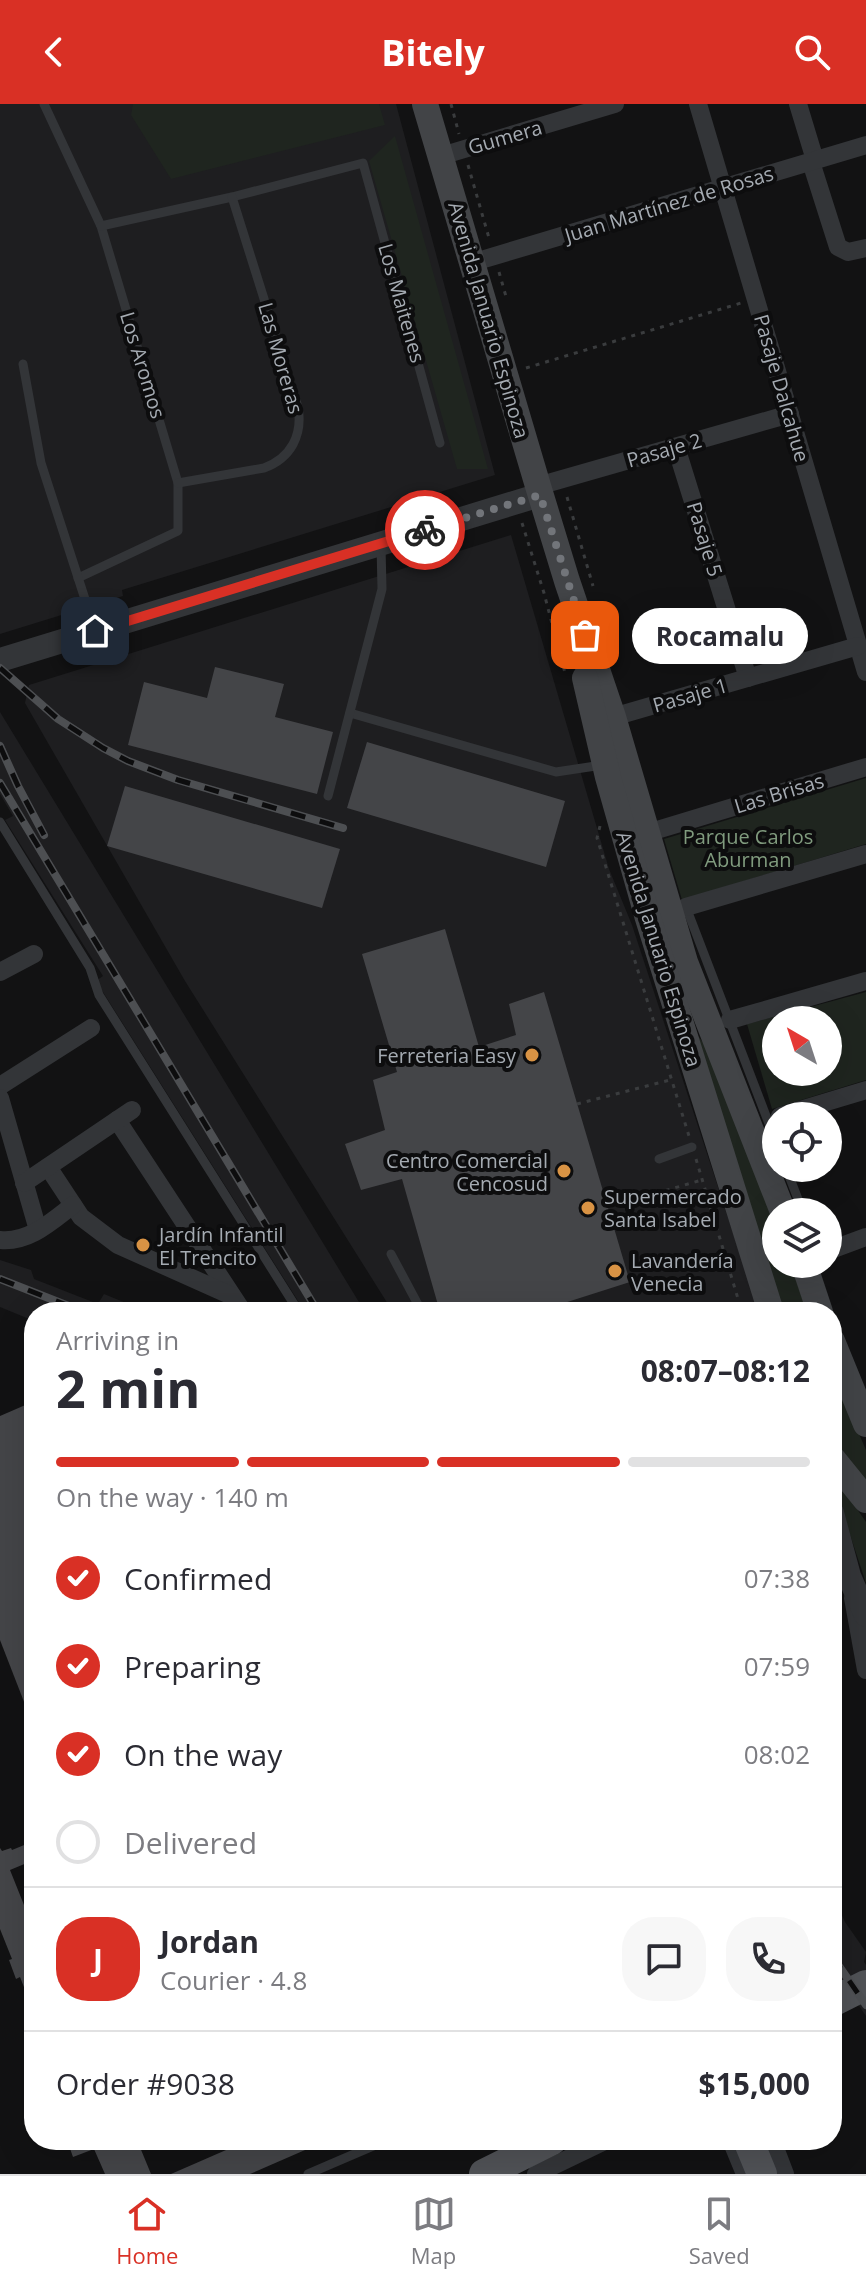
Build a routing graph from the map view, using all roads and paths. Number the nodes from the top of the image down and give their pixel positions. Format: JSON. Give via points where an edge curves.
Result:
{"nodes":[{"id":1,"x":44,"y":104,"type":"edge"},
{"id":2,"x":425,"y":104,"type":"edge"},
{"id":3,"x":451,"y":104,"type":"edge"},
{"id":4,"x":615,"y":104,"type":"edge"},
{"id":5,"x":698,"y":104,"type":"edge"},
{"id":6,"x":798,"y":104,"type":"edge"},
{"id":7,"x":866,"y":145,"type":"edge"},
{"id":8,"x":452,"y":152,"type":"junction"},
{"id":9,"x":813,"y":161,"type":"junction"},
{"id":10,"x":723,"y":188,"type":"junction"},
{"id":11,"x":232,"y":197,"type":"junction"},
{"id":12,"x":101,"y":226,"type":"junction"},
{"id":13,"x":864,"y":255,"type":"edge"},
{"id":14,"x":483,"y":260,"type":"junction"},
{"id":15,"x":756,"y":299,"type":"junction"},
{"id":16,"x":510,"y":312,"type":"dead end"},
{"id":17,"x":23,"y":364,"type":"dead end"},
{"id":18,"x":505,"y":374,"type":"junction"},
{"id":19,"x":790,"y":414,"type":"junction"},
{"id":20,"x":440,"y":443,"type":"dead end"},
{"id":21,"x":676,"y":447,"type":"junction"},
{"id":22,"x":178,"y":483,"type":"junction"},
{"id":23,"x":539,"y":490,"type":"junction"},
{"id":24,"x":522,"y":524,"type":"dead end"},
{"id":25,"x":381,"y":544,"type":"junction"},
{"id":26,"x":78,"y":578,"type":"junction"},
{"id":27,"x":567,"y":581,"type":"junction"},
{"id":28,"x":95,"y":631,"type":"junction"},
{"id":29,"x":858,"y":646,"type":"junction"},
{"id":30,"x":0,"y":660,"type":"edge"},
{"id":31,"x":866,"y":672,"type":"edge"},
{"id":32,"x":748,"y":678,"type":"junction"},
{"id":33,"x":568,"y":685,"type":"dead end"},
{"id":34,"x":350,"y":713,"type":"junction"},
{"id":35,"x":613,"y":717,"type":"junction"},
{"id":36,"x":605,"y":764,"type":"junction"},
{"id":37,"x":866,"y":767,"type":"edge"},
{"id":38,"x":328,"y":796,"type":"dead end"},
{"id":39,"x":619,"y":817,"type":"junction"},
{"id":40,"x":0,"y":822,"type":"edge"},
{"id":41,"x":647,"y":833,"type":"junction"},
{"id":42,"x":866,"y":854,"type":"edge"},
{"id":43,"x":686,"y":907,"type":"joint"},
{"id":44,"x":653,"y":931,"type":"junction"},
{"id":45,"x":34,"y":954,"type":"dead end"},
{"id":46,"x":685,"y":962,"type":"junction"},
{"id":47,"x":0,"y":972,"type":"edge"},
{"id":48,"x":866,"y":981,"type":"edge"},
{"id":49,"x":730,"y":1020,"type":"junction"},
{"id":50,"x":91,"y":1028,"type":"dead end"},
{"id":51,"x":670,"y":1080,"type":"junction"},
{"id":52,"x":0,"y":1086,"type":"edge"},
{"id":53,"x":866,"y":1090,"type":"edge"},
{"id":54,"x":0,"y":1098,"type":"edge"},
{"id":55,"x":768,"y":1102,"type":"edge"},
{"id":56,"x":827,"y":1102,"type":"edge"},
{"id":57,"x":577,"y":1104,"type":"dead end"},
{"id":58,"x":692,"y":1147,"type":"junction"},
{"id":59,"x":659,"y":1159,"type":"dead end"},
{"id":60,"x":48,"y":1167,"type":"junction"},
{"id":61,"x":702,"y":1180,"type":"junction"},
{"id":62,"x":24,"y":1183,"type":"junction"},
{"id":63,"x":778,"y":1198,"type":"edge"},
{"id":64,"x":73,"y":1205,"type":"junction"},
{"id":65,"x":608,"y":1207,"type":"dead end"},
{"id":66,"x":38,"y":1230,"type":"junction"},
{"id":67,"x":866,"y":1237,"type":"edge"},
{"id":68,"x":0,"y":1240,"type":"edge"},
{"id":69,"x":842,"y":1246,"type":"edge"},
{"id":70,"x":391,"y":1254,"type":"dead end"},
{"id":71,"x":808,"y":1278,"type":"edge"},
{"id":72,"x":233,"y":1302,"type":"edge"},
{"id":73,"x":236,"y":1302,"type":"edge"},
{"id":74,"x":293,"y":1302,"type":"edge"},
{"id":75,"x":417,"y":1302,"type":"edge"},
{"id":76,"x":739,"y":1302,"type":"edge"},
{"id":77,"x":768,"y":1302,"type":"edge"},
{"id":78,"x":816,"y":1302,"type":"edge"},
{"id":79,"x":842,"y":1365,"type":"edge"},
{"id":80,"x":866,"y":1424,"type":"edge"},
{"id":81,"x":842,"y":1470,"type":"edge"},
{"id":82,"x":866,"y":1500,"type":"edge"},
{"id":83,"x":842,"y":1550,"type":"edge"},
{"id":84,"x":849,"y":1576,"type":"junction"},
{"id":85,"x":866,"y":1615,"type":"edge"},
{"id":86,"x":866,"y":1670,"type":"edge"},
{"id":87,"x":866,"y":1985,"type":"edge"},
{"id":88,"x":842,"y":1997,"type":"edge"},
{"id":89,"x":364,"y":2150,"type":"edge"},
{"id":90,"x":532,"y":2150,"type":"edge"},
{"id":91,"x":586,"y":2150,"type":"edge"},
{"id":92,"x":735,"y":2150,"type":"edge"},
{"id":93,"x":752,"y":2150,"type":"edge"},
{"id":94,"x":776,"y":2150,"type":"edge"},
{"id":95,"x":308,"y":2174,"type":"edge"},
{"id":96,"x":485,"y":2174,"type":"edge"},
{"id":97,"x":536,"y":2174,"type":"edge"},
{"id":98,"x":745,"y":2174,"type":"edge"},
{"id":99,"x":762,"y":2174,"type":"edge"},
{"id":100,"x":785,"y":2174,"type":"edge"}],
"edges":[{"from":1,"to":12,"type":"lane","name":"Los Aromos"},
{"from":2,"to":8,"type":"main road","name":"Avenida Januario Espinoza"},
{"from":3,"to":8,"type":"path"},
{"from":4,"to":8,"type":"street","name":"Gumera"},
{"from":5,"to":10,"type":"street","name":"Pasaje Dalcahue"},
{"from":6,"to":9,"type":"street"},
{"from":7,"to":9,"type":"street","name":"Juan Martínez de Rosas"},
{"from":8,"to":14,"type":"main road","name":"Avenida Januario Espinoza"},
{"from":8,"to":14,"type":"path"},
{"from":9,"to":10,"type":"street","name":"Juan Martínez de Rosas"},
{"from":9,"to":13,"type":"street","via":[[838,247]]},
{"from":10,"to":14,"type":"street","name":"Juan Martínez de Rosas"},
{"from":10,"to":15,"type":"street","name":"Pasaje Dalcahue"},
{"from":11,"to":12,"type":"lane"},
{"from":11,"to":20,"type":"lane","name":"Los Maitenes","via":[[363,163]]},
{"from":11,"to":22,"type":"lane","name":"Las Moreras","via":[[300,425],[290,451],[274,464]]},
{"from":12,"to":22,"type":"lane","name":"Los Aromos"},
{"from":14,"to":16,"type":"path"},
{"from":14,"to":18,"type":"main road","name":"Avenida Januario Espinoza"},
{"from":15,"to":18,"type":"path"},
{"from":15,"to":19,"type":"street","name":"Pasaje Dalcahue"},
{"from":17,"to":26,"type":"lane","via":[[41,463]]},
{"from":18,"to":23,"type":"main road","name":"Avenida Januario Espinoza"},
{"from":19,"to":21,"type":"street","name":"Pasaje 2"},
{"from":19,"to":29,"type":"street","name":"Pasaje Dalcahue"},
{"from":21,"to":23,"type":"street","name":"Pasaje 2"},
{"from":21,"to":32,"type":"street","name":"Pasaje 5"},
{"from":22,"to":26,"type":"lane","name":"Los Aromos","via":[[178,531]]},
{"from":23,"to":25,"type":"street"},
{"from":23,"to":27,"type":"main road","name":"Avenida Januario Espinoza"},
{"from":24,"to":33,"type":"path"},
{"from":25,"to":28,"type":"street"},
{"from":25,"to":34,"type":"lane","via":[[382,589]]},
{"from":26,"to":28,"type":"lane"},
{"from":27,"to":35,"type":"main road","name":"Avenida Januario Espinoza"},
{"from":27,"to":36,"type":"main road","name":"Avenida Januario Espinoza"},
{"from":28,"to":30,"type":"street"},
{"from":29,"to":31,"type":"street","name":"Pasaje Dalcahue"},
{"from":29,"to":32,"type":"street","name":"Pasaje 1"},
{"from":32,"to":35,"type":"street","name":"Pasaje 1"},
{"from":34,"to":36,"type":"lane","via":[[556,772]]},
{"from":34,"to":38,"type":"lane"},
{"from":35,"to":41,"type":"main road","name":"Avenida Januario Espinoza"},
{"from":36,"to":39,"type":"main road","name":"Avenida Januario Espinoza"},
{"from":37,"to":41,"type":"street","name":"Las Brisas"},
{"from":39,"to":44,"type":"main road","name":"Avenida Januario Espinoza"},
{"from":39,"to":51,"type":"path","via":[[601,822],[597,838]]},
{"from":40,"to":74,"type":"lane","via":[[90,968],[99,995]]},
{"from":41,"to":46,"type":"main road","name":"Avenida Januario Espinoza"},
{"from":42,"to":43,"type":"street"},
{"from":43,"to":49,"type":"lane"},
{"from":44,"to":46,"type":"lane"},
{"from":44,"to":77,"type":"main road","name":"Avenida Januario Espinoza"},
{"from":45,"to":47,"type":"street"},
{"from":46,"to":63,"type":"main road","name":"Avenida Januario Espinoza"},
{"from":48,"to":49,"type":"street"},
{"from":49,"to":55,"type":"lane"},
{"from":50,"to":52,"type":"street"},
{"from":51,"to":57,"type":"path"},
{"from":51,"to":58,"type":"path"},
{"from":53,"to":56,"type":"street"},
{"from":54,"to":62,"type":"street"},
{"from":58,"to":59,"type":"lane"},
{"from":58,"to":61,"type":"path"},
{"from":60,"to":62,"type":"street"},
{"from":60,"to":64,"type":"street"},
{"from":60,"to":73,"type":"street","via":[[125,1115]]},
{"from":61,"to":65,"type":"path"},
{"from":61,"to":76,"type":"path"},
{"from":62,"to":66,"type":"street"},
{"from":64,"to":66,"type":"street"},
{"from":64,"to":72,"type":"street","via":[[118,1245]]},
{"from":66,"to":68,"type":"street","via":[[13,1241]]},
{"from":67,"to":69,"type":"street"},
{"from":70,"to":75,"type":"lane"},
{"from":71,"to":78,"type":"main road"},
{"from":79,"to":80,"type":"main road"},
{"from":81,"to":82,"type":"main road"},
{"from":83,"to":84,"type":"street"},
{"from":84,"to":85,"type":"street"},
{"from":84,"to":86,"type":"street"},
{"from":87,"to":88,"type":"main road"},
{"from":89,"to":95,"type":"lane"},
{"from":90,"to":96,"type":"main road"},
{"from":91,"to":97,"type":"street"},
{"from":92,"to":98,"type":"street"},
{"from":93,"to":99,"type":"main road"},
{"from":94,"to":100,"type":"street"}]}
